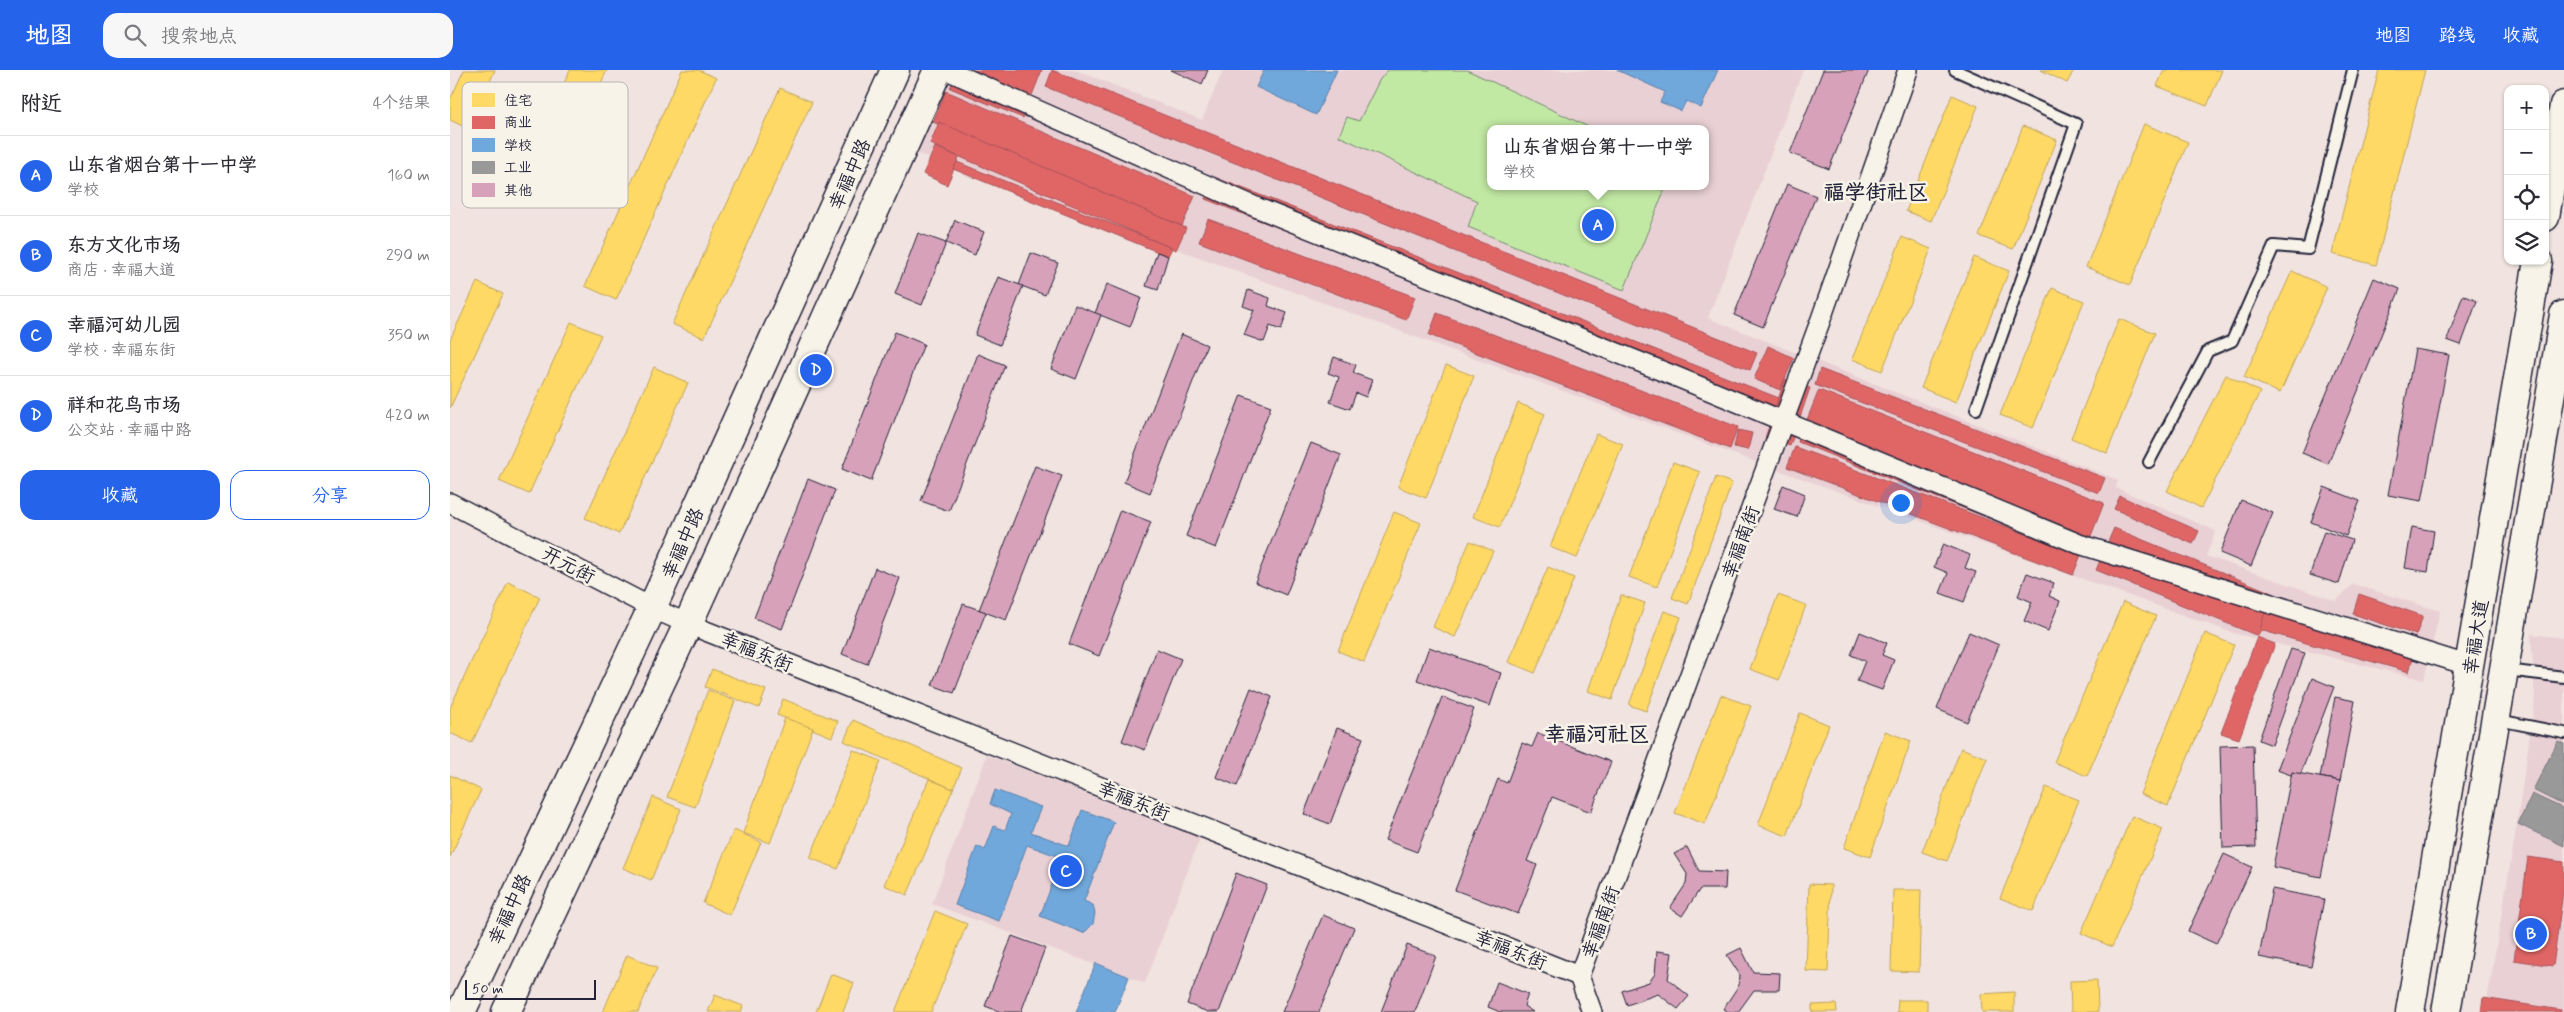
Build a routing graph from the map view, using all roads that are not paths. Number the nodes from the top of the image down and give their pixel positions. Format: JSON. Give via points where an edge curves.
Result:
{"nodes":[{"id":1,"x":895,"y":70,"type":"edge"},
{"id":2,"x":938,"y":70,"type":"edge"},
{"id":3,"x":947,"y":70,"type":"edge"},
{"id":4,"x":1908,"y":70,"type":"edge"},
{"id":5,"x":1955,"y":70,"type":"edge"},
{"id":6,"x":2353,"y":70,"type":"edge"},
{"id":7,"x":2564,"y":105,"type":"edge"},
{"id":8,"x":2549,"y":193,"type":"edge"},
{"id":9,"x":2537,"y":265,"type":"edge"},
{"id":10,"x":2564,"y":315,"type":"edge"},
{"id":11,"x":1976,"y":409,"type":"dead end"},
{"id":12,"x":2149,"y":462,"type":"dead end"},
{"id":13,"x":450,"y":502,"type":"edge"},
{"id":14,"x":652,"y":608,"type":"junction"},
{"id":15,"x":688,"y":624,"type":"junction"},
{"id":16,"x":2470,"y":666,"type":"junction"},
{"id":17,"x":2505,"y":670,"type":"junction"},
{"id":18,"x":2564,"y":677,"type":"edge"},
{"id":19,"x":2496,"y":720,"type":"junction"},
{"id":20,"x":2564,"y":733,"type":"edge"},
{"id":21,"x":1580,"y":976,"type":"junction"},
{"id":22,"x":461,"y":1012,"type":"edge"},
{"id":23,"x":506,"y":1012,"type":"edge"},
{"id":24,"x":1592,"y":1012,"type":"edge"},
{"id":25,"x":2410,"y":1012,"type":"edge"},
{"id":26,"x":2446,"y":1012,"type":"edge"}],
"edges":[{"from":1,"to":14,"type":"main road","name":"幸福中路"},
{"from":2,"to":15,"type":"main road","name":"幸福中路"},
{"from":3,"to":16,"type":"street","via":[[1258,208],[1677,376],[2080,544]]},
{"from":4,"to":21,"type":"street","name":"幸福南街","via":[[1821,319]]},
{"from":5,"to":11,"type":"lane","via":[[2076,124]]},
{"from":6,"to":12,"type":"lane","via":[[2308,249],[2274,246],[2232,341],[2208,351]]},
{"from":7,"to":8,"type":"main road"},
{"from":9,"to":16,"type":"main road","name":"幸福大道"},
{"from":10,"to":17,"type":"main road","name":"幸福大道"},
{"from":13,"to":14,"type":"street","name":"开元街"},
{"from":14,"to":15,"type":"street","name":"开元街"},
{"from":14,"to":22,"type":"main road","name":"幸福中路"},
{"from":15,"to":21,"type":"street","name":"幸福东街"},
{"from":15,"to":23,"type":"main road","name":"幸福中路"},
{"from":16,"to":25,"type":"main road","name":"幸福大道"},
{"from":17,"to":18,"type":"lane"},
{"from":17,"to":19,"type":"main road","name":"幸福大道"},
{"from":19,"to":20,"type":"lane"},
{"from":19,"to":26,"type":"main road","name":"幸福大道"},
{"from":21,"to":24,"type":"street","name":"幸福南街"}]}
